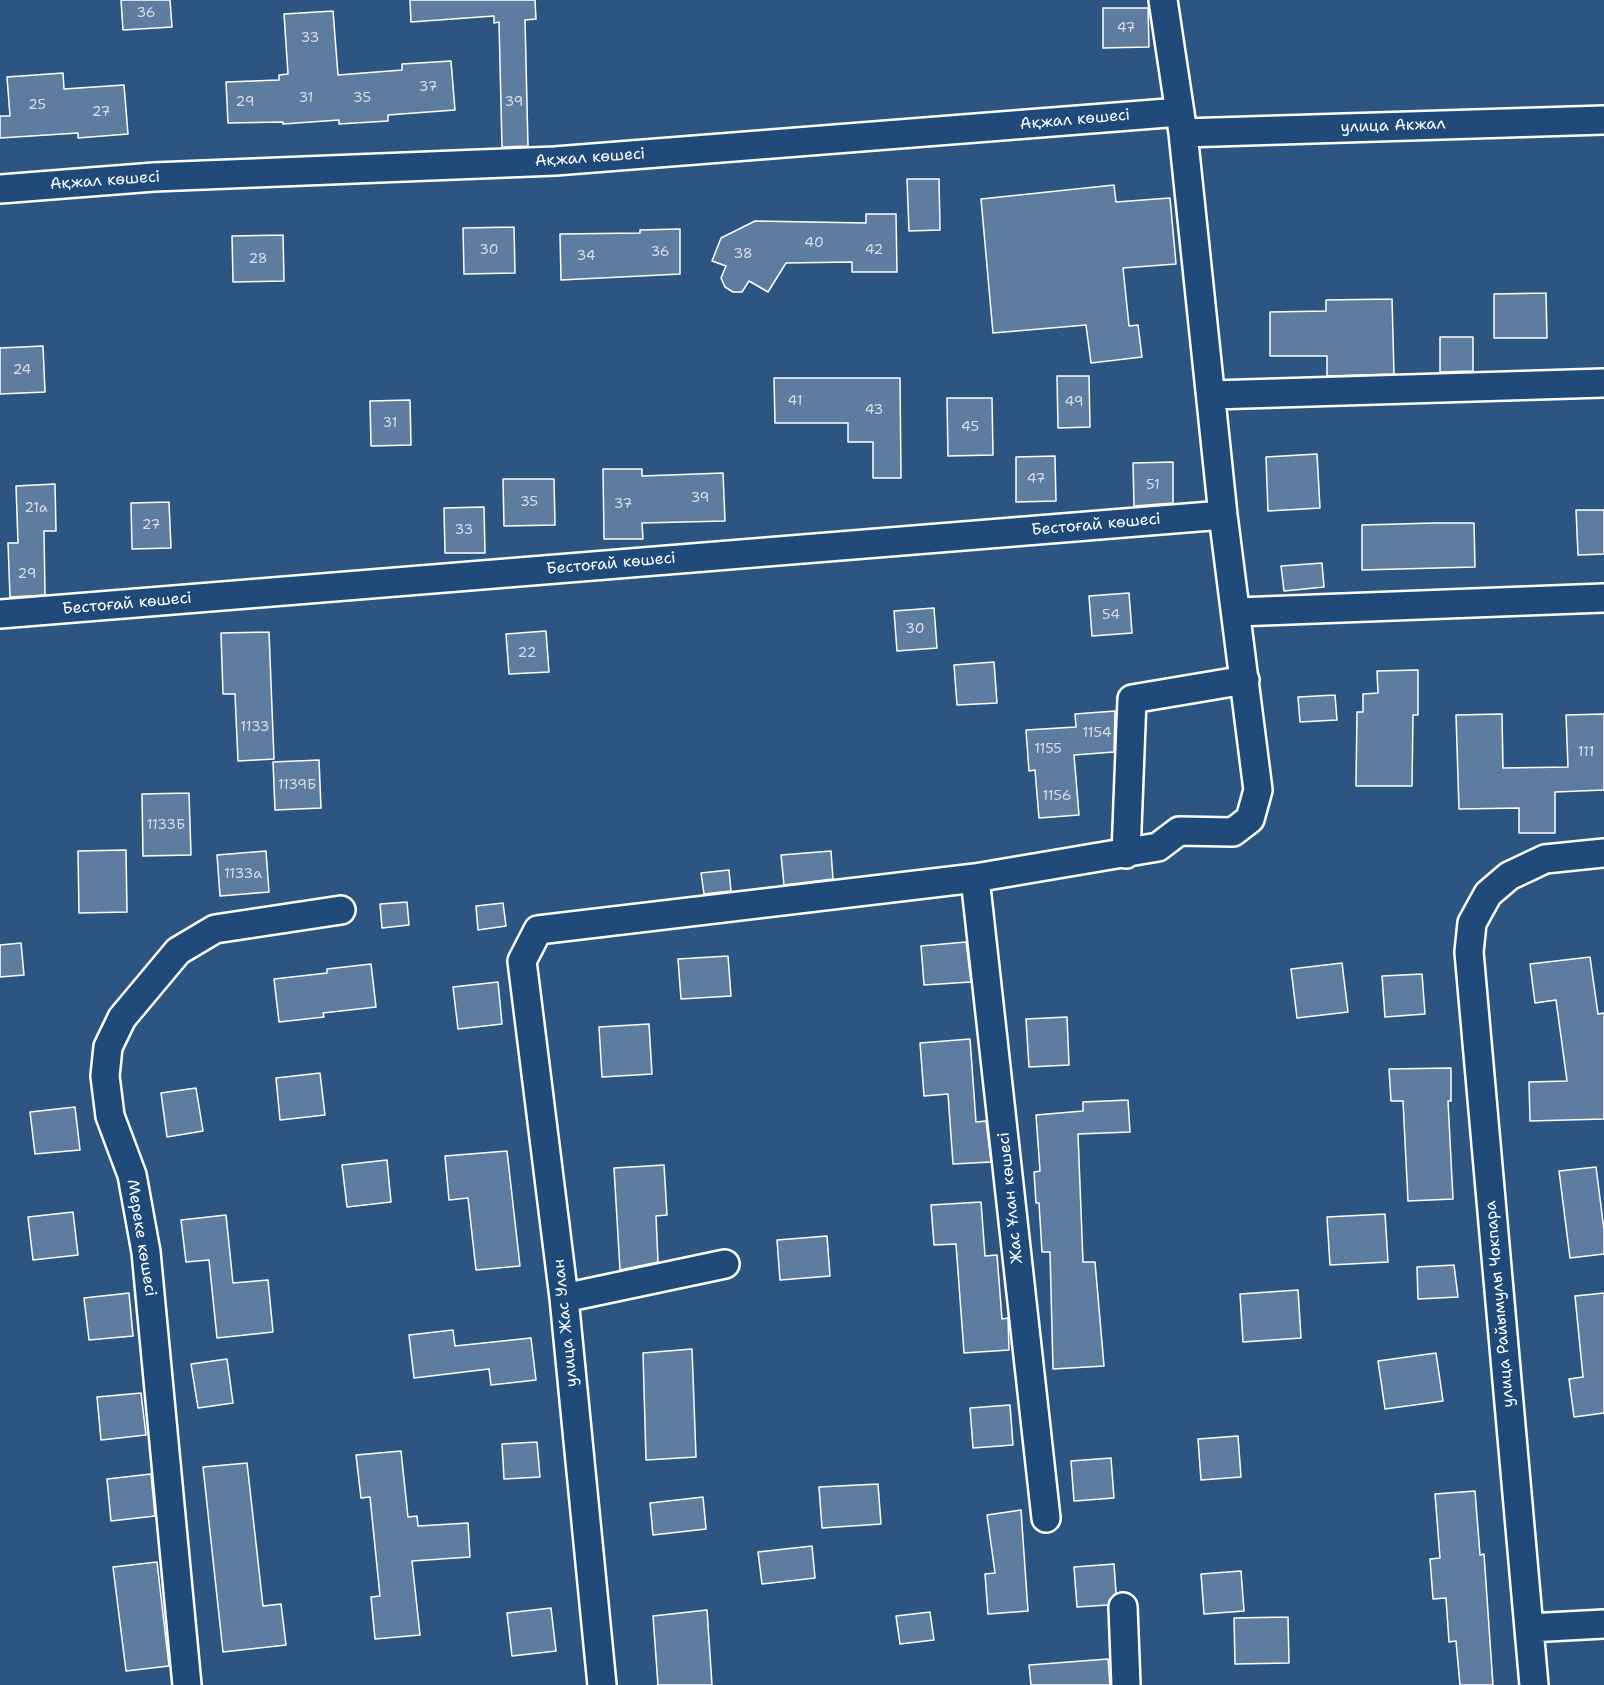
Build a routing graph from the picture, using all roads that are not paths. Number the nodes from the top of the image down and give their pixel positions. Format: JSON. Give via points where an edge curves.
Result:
{"nodes":[{"id":1,"x":1164,"y":0,"type":"edge"},
{"id":2,"x":1604,"y":120,"type":"edge"},
{"id":3,"x":1181,"y":122,"type":"junction"},
{"id":4,"x":0,"y":189,"type":"edge"},
{"id":5,"x":1604,"y":383,"type":"edge"},
{"id":6,"x":1212,"y":395,"type":"junction"},
{"id":7,"x":1223,"y":515,"type":"junction"},
{"id":8,"x":1604,"y":598,"type":"edge"},
{"id":9,"x":1237,"y":612,"type":"junction"},
{"id":10,"x":0,"y":614,"type":"edge"},
{"id":11,"x":1245,"y":680,"type":"junction"},
{"id":12,"x":1604,"y":853,"type":"edge"},
{"id":13,"x":1126,"y":854,"type":"junction"},
{"id":14,"x":975,"y":878,"type":"junction"},
{"id":15,"x":341,"y":910,"type":"dead end"},
{"id":16,"x":725,"y":1264,"type":"dead end"},
{"id":17,"x":564,"y":1298,"type":"junction"},
{"id":18,"x":1046,"y":1518,"type":"dead end"},
{"id":19,"x":1123,"y":1607,"type":"dead end"},
{"id":20,"x":1604,"y":1624,"type":"edge"},
{"id":21,"x":1528,"y":1628,"type":"junction"},
{"id":22,"x":187,"y":1685,"type":"edge"},
{"id":23,"x":602,"y":1685,"type":"edge"},
{"id":24,"x":1126,"y":1685,"type":"edge"},
{"id":25,"x":1534,"y":1685,"type":"edge"}],
"edges":[{"from":1,"to":3,"type":"street"},
{"from":2,"to":3,"type":"street","name":"улица Акжал"},
{"from":3,"to":4,"type":"street","name":"Ақжал көшесі","via":[[555,161],[154,177]]},
{"from":3,"to":6,"type":"street"},
{"from":5,"to":6,"type":"street"},
{"from":6,"to":7,"type":"street"},
{"from":7,"to":9,"type":"street"},
{"from":7,"to":10,"type":"street","name":"Бестоғай көшесі"},
{"from":8,"to":9,"type":"street"},
{"from":9,"to":11,"type":"street"},
{"from":11,"to":13,"type":"street","via":[[1132,699]]},
{"from":11,"to":13,"type":"street","via":[[1258,790],[1250,819],[1233,832],[1179,831],[1158,847]]},
{"from":12,"to":21,"type":"street","name":"улица Райымулы Чокпара","via":[[1545,858],[1509,876],[1488,894],[1472,924],[1470,963]]},
{"from":13,"to":14,"type":"street"},
{"from":14,"to":17,"type":"street","name":"улица Жас Улан","via":[[538,930],[522,961]]},
{"from":14,"to":18,"type":"street","name":"Жас Ұлан көшесі"},
{"from":15,"to":22,"type":"street","name":"Мереке көшесі","via":[[214,929],[178,951],[122,1018],[108,1047],[105,1076],[110,1116],[132,1174],[146,1252]]},
{"from":16,"to":17,"type":"street"},
{"from":17,"to":23,"type":"street","name":"улица Жас Улан"},
{"from":19,"to":24,"type":"street"},
{"from":20,"to":21,"type":"street"},
{"from":21,"to":25,"type":"street","name":"улица Райымулы Чокпара"}]}
